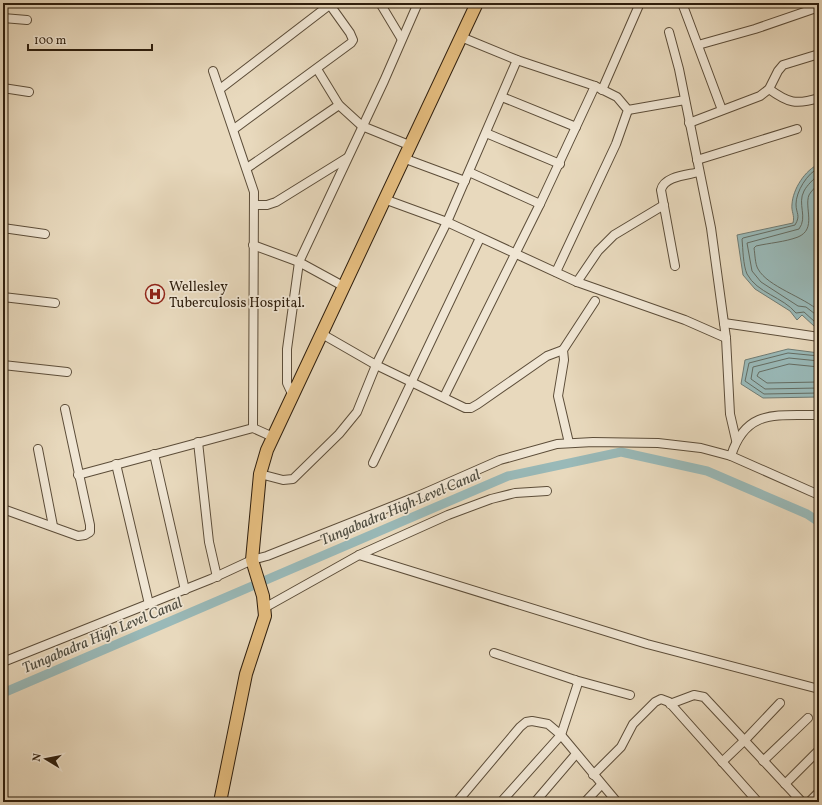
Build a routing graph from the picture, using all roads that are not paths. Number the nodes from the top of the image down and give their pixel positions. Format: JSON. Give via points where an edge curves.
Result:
{"nodes":[{"id":1,"x":380,"y":3,"type":"edge"},
{"id":2,"x":418,"y":3,"type":"edge"},
{"id":3,"x":477,"y":3,"type":"edge"},
{"id":4,"x":640,"y":3,"type":"edge"},
{"id":5,"x":682,"y":3,"type":"edge"},
{"id":6,"x":331,"y":4,"type":"edge"},
{"id":7,"x":819,"y":7,"type":"edge"},
{"id":8,"x":3,"y":18,"type":"edge"},
{"id":9,"x":27,"y":20,"type":"dead end"},
{"id":10,"x":669,"y":32,"type":"dead end"},
{"id":11,"x":461,"y":37,"type":"junction"},
{"id":12,"x":401,"y":38,"type":"junction"},
{"id":13,"x":698,"y":45,"type":"junction"},
{"id":14,"x":819,"y":54,"type":"edge"},
{"id":15,"x":517,"y":60,"type":"junction"},
{"id":16,"x":317,"y":69,"type":"junction"},
{"id":17,"x":213,"y":71,"type":"dead end"},
{"id":18,"x":3,"y":88,"type":"edge"},
{"id":19,"x":599,"y":88,"type":"junction"},
{"id":20,"x":220,"y":89,"type":"junction"},
{"id":21,"x":769,"y":89,"type":"junction"},
{"id":22,"x":29,"y":92,"type":"dead end"},
{"id":23,"x":502,"y":97,"type":"junction"},
{"id":24,"x":819,"y":98,"type":"edge"},
{"id":25,"x":685,"y":100,"type":"junction"},
{"id":26,"x":339,"y":106,"type":"junction"},
{"id":27,"x":628,"y":110,"type":"junction"},
{"id":28,"x":722,"y":110,"type":"junction"},
{"id":29,"x":689,"y":123,"type":"junction"},
{"id":30,"x":362,"y":126,"type":"junction"},
{"id":31,"x":576,"y":127,"type":"junction"},
{"id":32,"x":234,"y":129,"type":"junction"},
{"id":33,"x":797,"y":129,"type":"dead end"},
{"id":34,"x":486,"y":133,"type":"junction"},
{"id":35,"x":409,"y":145,"type":"junction"},
{"id":36,"x":348,"y":157,"type":"junction"},
{"id":37,"x":403,"y":158,"type":"junction"},
{"id":38,"x":697,"y":160,"type":"junction"},
{"id":39,"x":560,"y":164,"type":"junction"},
{"id":40,"x":248,"y":168,"type":"junction"},
{"id":41,"x":469,"y":172,"type":"junction"},
{"id":42,"x":699,"y":172,"type":"junction"},
{"id":43,"x":465,"y":181,"type":"junction"},
{"id":44,"x":384,"y":199,"type":"junction"},
{"id":45,"x":540,"y":204,"type":"junction"},
{"id":46,"x":255,"y":205,"type":"junction"},
{"id":47,"x":664,"y":205,"type":"junction"},
{"id":48,"x":446,"y":222,"type":"junction"},
{"id":49,"x":3,"y":228,"type":"edge"},
{"id":50,"x":45,"y":234,"type":"dead end"},
{"id":51,"x":480,"y":238,"type":"junction"},
{"id":52,"x":254,"y":245,"type":"junction"},
{"id":53,"x":515,"y":253,"type":"junction"},
{"id":54,"x":299,"y":262,"type":"junction"},
{"id":55,"x":675,"y":266,"type":"dead end"},
{"id":56,"x":556,"y":272,"type":"junction"},
{"id":57,"x":578,"y":282,"type":"junction"},
{"id":58,"x":344,"y":286,"type":"junction"},
{"id":59,"x":3,"y":297,"type":"edge"},
{"id":60,"x":595,"y":301,"type":"dead end"},
{"id":61,"x":55,"y":302,"type":"dead end"},
{"id":62,"x":724,"y":322,"type":"junction"},
{"id":63,"x":322,"y":334,"type":"junction"},
{"id":64,"x":819,"y":337,"type":"edge"},
{"id":65,"x":726,"y":338,"type":"junction"},
{"id":66,"x":563,"y":350,"type":"junction"},
{"id":67,"x":3,"y":365,"type":"edge"},
{"id":68,"x":376,"y":365,"type":"junction"},
{"id":69,"x":68,"y":372,"type":"dead end"},
{"id":70,"x":412,"y":382,"type":"junction"},
{"id":71,"x":293,"y":396,"type":"junction"},
{"id":72,"x":444,"y":397,"type":"junction"},
{"id":73,"x":65,"y":409,"type":"dead end"},
{"id":74,"x":819,"y":415,"type":"edge"},
{"id":75,"x":253,"y":428,"type":"junction"},
{"id":76,"x":274,"y":437,"type":"junction"},
{"id":77,"x":736,"y":440,"type":"junction"},
{"id":78,"x":198,"y":442,"type":"junction"},
{"id":79,"x":569,"y":444,"type":"junction"},
{"id":80,"x":38,"y":449,"type":"dead end"},
{"id":81,"x":154,"y":454,"type":"junction"},
{"id":82,"x":731,"y":456,"type":"junction"},
{"id":83,"x":373,"y":463,"type":"dead end"},
{"id":84,"x":116,"y":464,"type":"junction"},
{"id":85,"x":260,"y":474,"type":"junction"},
{"id":86,"x":78,"y":475,"type":"junction"},
{"id":87,"x":547,"y":491,"type":"dead end"},
{"id":88,"x":819,"y":495,"type":"edge"},
{"id":89,"x":3,"y":509,"type":"edge"},
{"id":90,"x":53,"y":526,"type":"junction"},
{"id":91,"x":359,"y":554,"type":"junction"},
{"id":92,"x":252,"y":564,"type":"junction"},
{"id":93,"x":216,"y":577,"type":"junction"},
{"id":94,"x":185,"y":590,"type":"junction"},
{"id":95,"x":265,"y":601,"type":"junction"},
{"id":96,"x":149,"y":604,"type":"junction"},
{"id":97,"x":494,"y":653,"type":"dead end"},
{"id":98,"x":3,"y":662,"type":"edge"},
{"id":99,"x":575,"y":680,"type":"junction"},
{"id":100,"x":819,"y":689,"type":"edge"},
{"id":101,"x":630,"y":695,"type":"dead end"},
{"id":102,"x":780,"y":703,"type":"dead end"},
{"id":103,"x":670,"y":704,"type":"junction"},
{"id":104,"x":808,"y":718,"type":"dead end"},
{"id":105,"x":561,"y":735,"type":"junction"},
{"id":106,"x":745,"y":740,"type":"junction"},
{"id":107,"x":819,"y":750,"type":"edge"},
{"id":108,"x":576,"y":754,"type":"junction"},
{"id":109,"x":764,"y":761,"type":"junction"},
{"id":110,"x":722,"y":762,"type":"junction"},
{"id":111,"x":593,"y":774,"type":"junction"},
{"id":112,"x":785,"y":784,"type":"junction"},
{"id":113,"x":601,"y":785,"type":"junction"},
{"id":114,"x":819,"y":792,"type":"edge"},
{"id":115,"x":800,"y":801,"type":"edge"},
{"id":116,"x":220,"y":802,"type":"edge"},
{"id":117,"x":457,"y":802,"type":"edge"},
{"id":118,"x":501,"y":802,"type":"edge"},
{"id":119,"x":535,"y":802,"type":"edge"},
{"id":120,"x":585,"y":802,"type":"edge"},
{"id":121,"x":617,"y":802,"type":"edge"},
{"id":122,"x":758,"y":802,"type":"edge"},
{"id":123,"x":809,"y":802,"type":"edge"}],
"edges":[{"from":1,"to":12,"type":"street"},
{"from":2,"to":12,"type":"street"},
{"from":3,"to":11,"type":"main road"},
{"from":4,"to":19,"type":"street"},
{"from":5,"to":13,"type":"street"},
{"from":6,"to":16,"type":"street","via":[[353,40]]},
{"from":6,"to":20,"type":"street"},
{"from":7,"to":13,"type":"street"},
{"from":8,"to":9,"type":"street"},
{"from":10,"to":25,"type":"street"},
{"from":11,"to":15,"type":"street"},
{"from":11,"to":35,"type":"main road"},
{"from":12,"to":30,"type":"street"},
{"from":13,"to":28,"type":"street"},
{"from":14,"to":21,"type":"street","via":[[783,65]]},
{"from":15,"to":19,"type":"street"},
{"from":15,"to":23,"type":"street"},
{"from":16,"to":26,"type":"street"},
{"from":16,"to":32,"type":"street"},
{"from":17,"to":20,"type":"street"},
{"from":18,"to":22,"type":"street"},
{"from":19,"to":27,"type":"street","via":[[617,97]]},
{"from":19,"to":31,"type":"street"},
{"from":20,"to":32,"type":"street"},
{"from":21,"to":24,"type":"street","via":[[784,100],[795,103]]},
{"from":21,"to":28,"type":"street","via":[[760,96]]},
{"from":23,"to":31,"type":"street"},
{"from":23,"to":34,"type":"street"},
{"from":25,"to":27,"type":"street"},
{"from":25,"to":29,"type":"street"},
{"from":26,"to":30,"type":"street"},
{"from":26,"to":40,"type":"street"},
{"from":27,"to":56,"type":"street","via":[[616,144]]},
{"from":28,"to":29,"type":"street"},
{"from":29,"to":38,"type":"street"},
{"from":30,"to":35,"type":"street"},
{"from":30,"to":36,"type":"street"},
{"from":31,"to":39,"type":"street"},
{"from":32,"to":40,"type":"street"},
{"from":33,"to":38,"type":"street"},
{"from":34,"to":39,"type":"street"},
{"from":34,"to":41,"type":"street"},
{"from":35,"to":37,"type":"main road"},
{"from":36,"to":46,"type":"street","via":[[276,202]]},
{"from":36,"to":54,"type":"street"},
{"from":37,"to":43,"type":"street"},
{"from":37,"to":44,"type":"main road"},
{"from":38,"to":42,"type":"street"},
{"from":39,"to":45,"type":"street"},
{"from":40,"to":46,"type":"street"},
{"from":41,"to":43,"type":"street"},
{"from":41,"to":45,"type":"street"},
{"from":42,"to":47,"type":"street","via":[[665,182],[661,190]]},
{"from":42,"to":62,"type":"street","via":[[711,228]]},
{"from":43,"to":48,"type":"street"},
{"from":44,"to":48,"type":"street"},
{"from":44,"to":58,"type":"main road"},
{"from":45,"to":53,"type":"street"},
{"from":46,"to":52,"type":"street"},
{"from":47,"to":55,"type":"street"},
{"from":47,"to":57,"type":"street","via":[[614,235],[598,251]]},
{"from":48,"to":51,"type":"street"},
{"from":48,"to":68,"type":"street"},
{"from":49,"to":50,"type":"street"},
{"from":51,"to":53,"type":"street"},
{"from":51,"to":70,"type":"street"},
{"from":52,"to":54,"type":"street"},
{"from":52,"to":75,"type":"street"},
{"from":53,"to":56,"type":"street"},
{"from":53,"to":72,"type":"street"},
{"from":54,"to":58,"type":"street"},
{"from":54,"to":71,"type":"street","via":[[287,349],[287,383]]},
{"from":56,"to":57,"type":"street"},
{"from":57,"to":65,"type":"street","via":[[685,320]]},
{"from":58,"to":63,"type":"main road"},
{"from":59,"to":61,"type":"street"},
{"from":60,"to":66,"type":"street"},
{"from":62,"to":64,"type":"street"},
{"from":62,"to":65,"type":"street"},
{"from":63,"to":68,"type":"street"},
{"from":63,"to":71,"type":"main road"},
{"from":65,"to":77,"type":"street","via":[[730,414]]},
{"from":66,"to":72,"type":"street","via":[[547,356],[470,408]]},
{"from":66,"to":79,"type":"street","via":[[564,360],[558,396]]},
{"from":67,"to":69,"type":"street"},
{"from":68,"to":70,"type":"street"},
{"from":68,"to":85,"type":"street","via":[[357,412],[340,434],[303,471],[293,479],[283,480]]},
{"from":70,"to":72,"type":"street"},
{"from":70,"to":83,"type":"street"},
{"from":71,"to":76,"type":"main road"},
{"from":73,"to":86,"type":"street"},
{"from":74,"to":77,"type":"street","via":[[768,416],[754,421]]},
{"from":75,"to":76,"type":"street"},
{"from":75,"to":78,"type":"street"},
{"from":76,"to":85,"type":"main road"},
{"from":77,"to":82,"type":"street"},
{"from":78,"to":81,"type":"street"},
{"from":78,"to":93,"type":"street","via":[[209,542]]},
{"from":79,"to":82,"type":"street","via":[[658,443],[701,448]]},
{"from":79,"to":92,"type":"street","via":[[557,444],[500,460]]},
{"from":80,"to":90,"type":"street"},
{"from":81,"to":84,"type":"street"},
{"from":81,"to":94,"type":"street"},
{"from":82,"to":88,"type":"street"},
{"from":84,"to":86,"type":"street"},
{"from":84,"to":96,"type":"street"},
{"from":85,"to":92,"type":"main road"},
{"from":86,"to":90,"type":"street","via":[[90,532],[78,536]]},
{"from":87,"to":91,"type":"street","via":[[515,493],[491,499]]},
{"from":89,"to":90,"type":"street"},
{"from":91,"to":95,"type":"street"},
{"from":91,"to":100,"type":"street","via":[[647,644]]},
{"from":92,"to":93,"type":"street"},
{"from":92,"to":95,"type":"main road"},
{"from":93,"to":94,"type":"street"},
{"from":94,"to":96,"type":"street"},
{"from":95,"to":116,"type":"main road","via":[[263,623],[246,674]]},
{"from":96,"to":98,"type":"street"},
{"from":97,"to":99,"type":"street"},
{"from":99,"to":101,"type":"street"},
{"from":99,"to":105,"type":"street","via":[[578,683]]},
{"from":102,"to":106,"type":"street"},
{"from":103,"to":106,"type":"street","via":[[694,695],[704,697]]},
{"from":103,"to":110,"type":"street"},
{"from":103,"to":111,"type":"street","via":[[661,699],[655,702],[633,724],[621,747]]},
{"from":104,"to":109,"type":"street"},
{"from":105,"to":108,"type":"street"},
{"from":105,"to":117,"type":"street","via":[[548,724],[526,722]]},
{"from":105,"to":118,"type":"street"},
{"from":106,"to":109,"type":"street"},
{"from":106,"to":110,"type":"street"},
{"from":107,"to":112,"type":"street"},
{"from":108,"to":111,"type":"street"},
{"from":108,"to":119,"type":"street"},
{"from":109,"to":112,"type":"street"},
{"from":110,"to":122,"type":"street"},
{"from":111,"to":113,"type":"street"},
{"from":112,"to":115,"type":"street"},
{"from":113,"to":120,"type":"street"},
{"from":113,"to":121,"type":"street"},
{"from":114,"to":123,"type":"street"}]}
